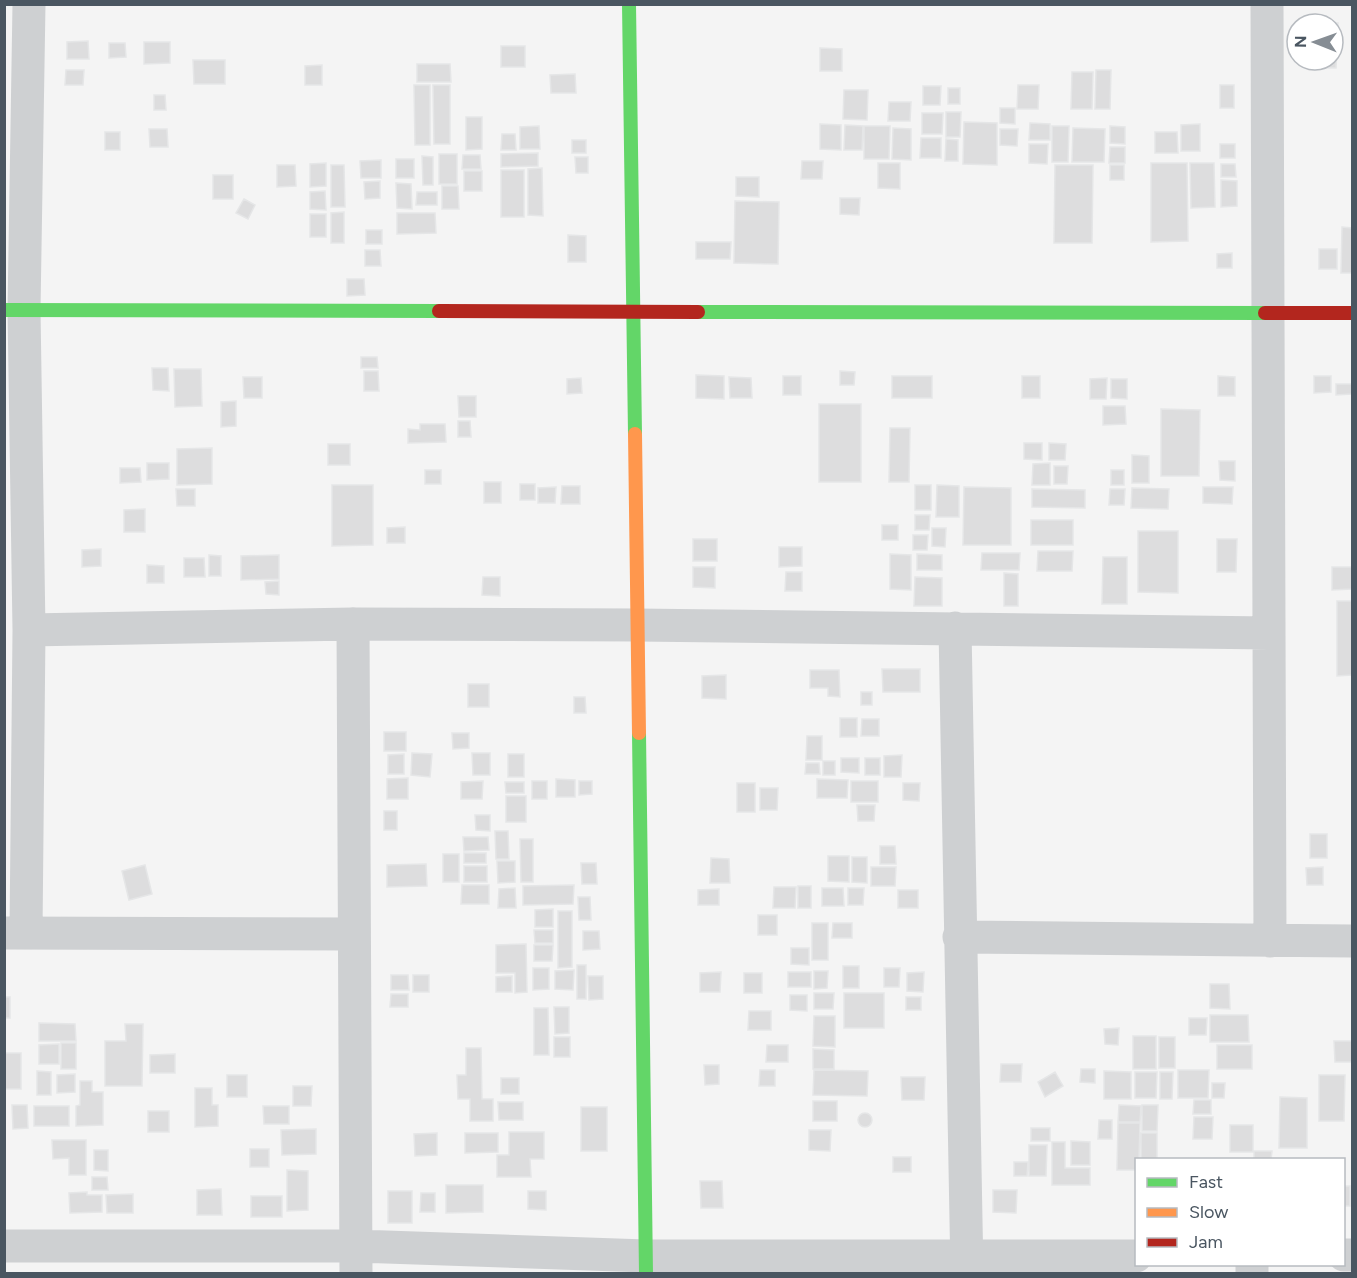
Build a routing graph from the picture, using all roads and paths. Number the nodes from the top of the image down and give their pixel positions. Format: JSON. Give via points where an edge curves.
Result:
{"nodes":[{"id":1,"x":29,"y":4,"type":"edge"},
{"id":2,"x":629,"y":4,"type":"edge"},
{"id":3,"x":1267,"y":4,"type":"edge"},
{"id":4,"x":14,"y":310,"type":"edge"},
{"id":5,"x":633,"y":311,"type":"junction"},
{"id":6,"x":1269,"y":312,"type":"junction"},
{"id":7,"x":1353,"y":313,"type":"edge"},
{"id":8,"x":353,"y":624,"type":"junction"},
{"id":9,"x":637,"y":625,"type":"junction"},
{"id":10,"x":955,"y":628,"type":"junction"},
{"id":11,"x":29,"y":630,"type":"junction"},
{"id":12,"x":1269,"y":633,"type":"junction"},
{"id":13,"x":15,"y":933,"type":"edge"},
{"id":14,"x":354,"y":934,"type":"junction"},
{"id":15,"x":959,"y":937,"type":"junction"},
{"id":16,"x":1270,"y":941,"type":"junction"},
{"id":17,"x":1353,"y":941,"type":"edge"},
{"id":18,"x":4,"y":1246,"type":"edge"},
{"id":19,"x":1135,"y":1256,"type":"edge"},
{"id":20,"x":356,"y":1260,"type":"edge"},
{"id":21,"x":646,"y":1265,"type":"edge"},
{"id":22,"x":967,"y":1265,"type":"edge"}],
"edges":[{"from":1,"to":4,"type":"street"},
{"from":2,"to":5,"type":"street"},
{"from":3,"to":6,"type":"street"},
{"from":4,"to":5,"type":"street"},
{"from":4,"to":11,"type":"street"},
{"from":5,"to":6,"type":"street"},
{"from":5,"to":9,"type":"street"},
{"from":6,"to":7,"type":"street"},
{"from":6,"to":12,"type":"street"},
{"from":8,"to":9,"type":"street"},
{"from":8,"to":11,"type":"street"},
{"from":8,"to":14,"type":"street"},
{"from":9,"to":10,"type":"street"},
{"from":9,"to":21,"type":"street"},
{"from":10,"to":12,"type":"street"},
{"from":10,"to":15,"type":"street"},
{"from":11,"to":13,"type":"street"},
{"from":12,"to":16,"type":"street"},
{"from":13,"to":14,"type":"street"},
{"from":14,"to":20,"type":"street"},
{"from":15,"to":16,"type":"street"},
{"from":15,"to":22,"type":"street"},
{"from":16,"to":17,"type":"street"},
{"from":18,"to":20,"type":"street"},
{"from":19,"to":22,"type":"street"},
{"from":20,"to":21,"type":"street"},
{"from":21,"to":22,"type":"street"}]}
